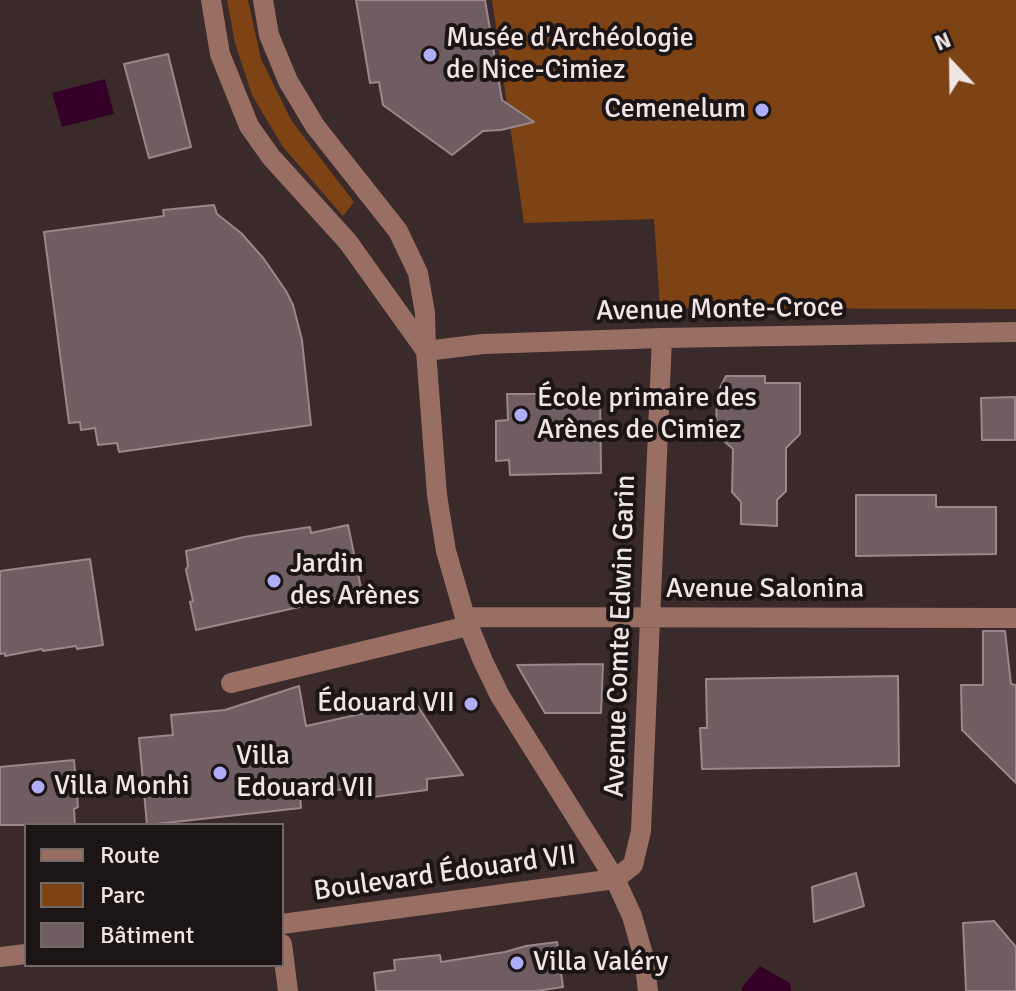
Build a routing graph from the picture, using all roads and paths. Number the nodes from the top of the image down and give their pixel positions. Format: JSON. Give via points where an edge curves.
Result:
{"nodes":[{"id":1,"x":211,"y":0,"type":"edge"},
{"id":2,"x":263,"y":0,"type":"edge"},
{"id":3,"x":1016,"y":332,"type":"edge"},
{"id":4,"x":662,"y":338,"type":"junction"},
{"id":5,"x":426,"y":351,"type":"junction"},
{"id":6,"x":649,"y":618,"type":"junction"},
{"id":7,"x":1016,"y":618,"type":"edge"},
{"id":8,"x":467,"y":622,"type":"junction"},
{"id":9,"x":231,"y":683,"type":"dead end"},
{"id":10,"x":615,"y":879,"type":"junction"},
{"id":11,"x":284,"y":924,"type":"edge"},
{"id":12,"x":24,"y":954,"type":"edge"},
{"id":13,"x":0,"y":957,"type":"edge"},
{"id":14,"x":284,"y":960,"type":"edge"},
{"id":15,"x":288,"y":991,"type":"edge"},
{"id":16,"x":648,"y":991,"type":"edge"}],
"edges":[{"from":1,"to":5,"type":"street","via":[[220,54],[249,126],[348,242]]},
{"from":2,"to":5,"type":"street","via":[[269,35],[288,81],[315,126],[398,231],[418,273]]},
{"from":3,"to":4,"type":"street","name":"Avenue Monte-Croce"},
{"from":4,"to":5,"type":"street","name":"Avenue Monte-Croce"},
{"from":4,"to":6,"type":"street","name":"Avenue Comte Edwin Garin"},
{"from":5,"to":8,"type":"street","via":[[437,495],[446,551]]},
{"from":6,"to":7,"type":"street","name":"Avenue Salonina"},
{"from":6,"to":8,"type":"street","name":"Avenue Salonina"},
{"from":6,"to":10,"type":"street","name":"Avenue Comte Edwin Garin","via":[[641,831],[633,865]]},
{"from":8,"to":9,"type":"street","name":"Avenue Salonina"},
{"from":8,"to":10,"type":"street","via":[[500,696]]},
{"from":10,"to":11,"type":"street","name":"Boulevard Édouard VII"},
{"from":10,"to":16,"type":"street","via":[[632,916]]},
{"from":12,"to":13,"type":"street"},
{"from":14,"to":15,"type":"street"}]}
